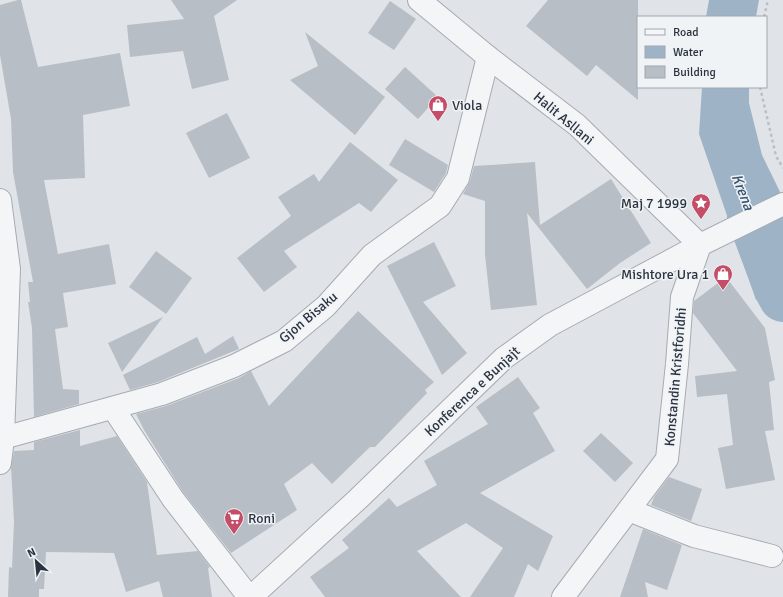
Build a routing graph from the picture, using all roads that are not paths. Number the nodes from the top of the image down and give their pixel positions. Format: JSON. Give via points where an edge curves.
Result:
{"nodes":[{"id":1,"x":419,"y":0,"type":"edge"},
{"id":2,"x":488,"y":57,"type":"junction"},
{"id":3,"x":0,"y":200,"type":"edge"},
{"id":4,"x":783,"y":204,"type":"edge"},
{"id":5,"x":700,"y":245,"type":"junction"},
{"id":6,"x":113,"y":408,"type":"junction"},
{"id":7,"x":3,"y":438,"type":"junction"},
{"id":8,"x":0,"y":463,"type":"edge"},
{"id":9,"x":629,"y":510,"type":"junction"},
{"id":10,"x":772,"y":556,"type":"dead end"},
{"id":11,"x":250,"y":597,"type":"edge"},
{"id":12,"x":564,"y":597,"type":"edge"}],
"edges":[{"from":1,"to":2,"type":"street","name":"Halit Asllani"},
{"from":2,"to":5,"type":"street","name":"Halit Asllani","via":[[577,126]]},
{"from":2,"to":6,"type":"street","name":"Gjon Bisaku","via":[[458,178],[440,206],[372,255],[326,306],[284,341],[234,366],[162,394]]},
{"from":3,"to":7,"type":"street","via":[[9,269]]},
{"from":4,"to":5,"type":"street","name":"Konferenca e Bunjajt"},
{"from":5,"to":9,"type":"street","name":"Konstandin Kristforidhi","via":[[682,297],[667,459]]},
{"from":5,"to":11,"type":"street","name":"Konferenca e Bunjajt","via":[[550,325],[504,358],[358,499]]},
{"from":6,"to":7,"type":"street","name":"Gjon Bisaku"},
{"from":6,"to":11,"type":"street","via":[[173,499]]},
{"from":7,"to":8,"type":"street"},
{"from":9,"to":10,"type":"street","via":[[694,536]]},
{"from":9,"to":12,"type":"street","name":"Konstandin Kristforidhi"}]}
